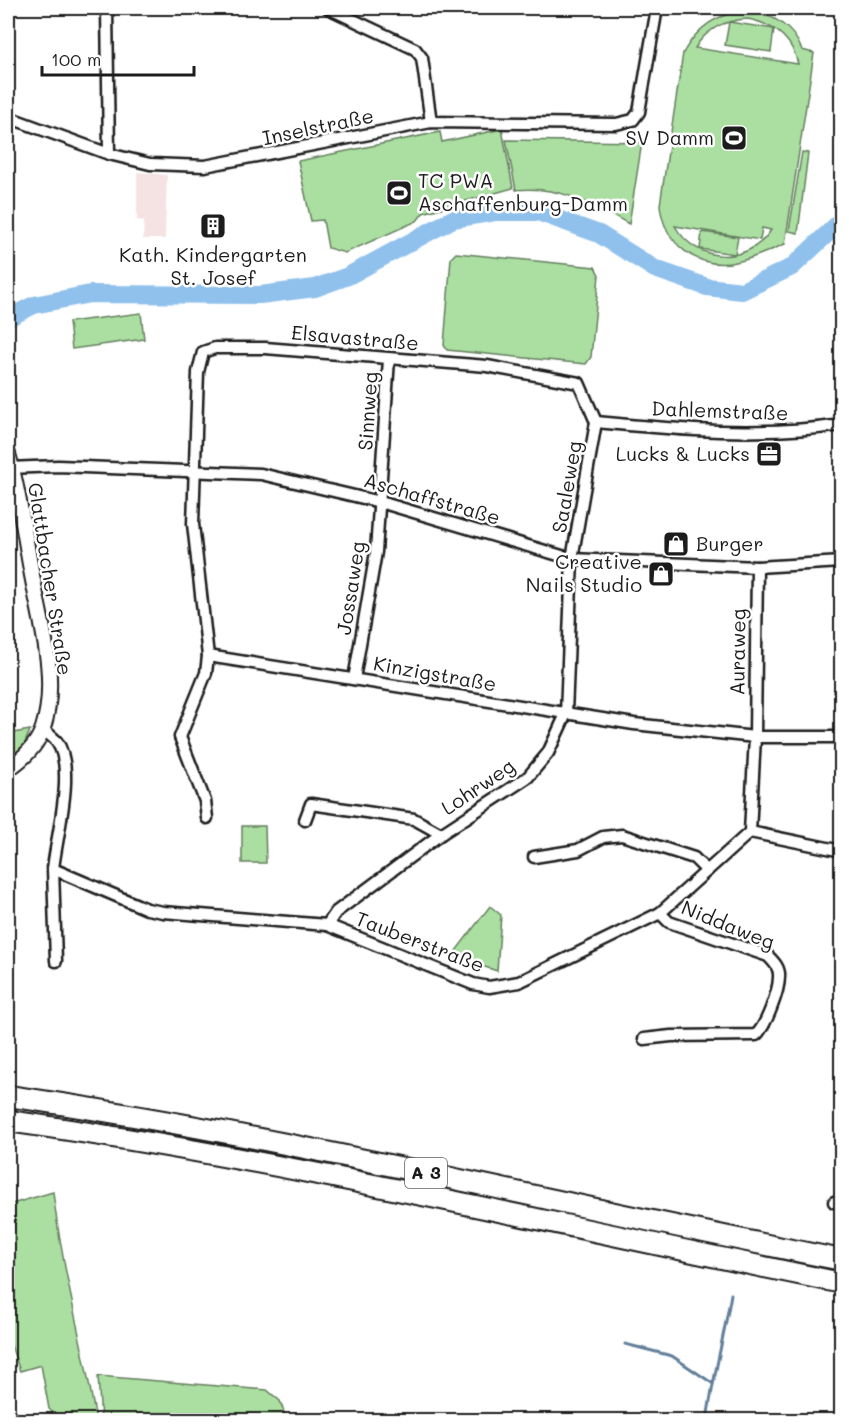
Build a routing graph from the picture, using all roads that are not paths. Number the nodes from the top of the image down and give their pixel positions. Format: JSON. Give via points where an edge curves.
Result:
{"nodes":[{"id":1,"x":107,"y":8,"type":"edge"},
{"id":2,"x":328,"y":8,"type":"edge"},
{"id":3,"x":657,"y":8,"type":"edge"},
{"id":4,"x":8,"y":117,"type":"edge"},
{"id":5,"x":431,"y":122,"type":"junction"},
{"id":6,"x":109,"y":154,"type":"junction"},
{"id":7,"x":389,"y":359,"type":"junction"},
{"id":8,"x":596,"y":422,"type":"junction"},
{"id":9,"x":842,"y":425,"type":"edge"},
{"id":10,"x":9,"y":463,"type":"edge"},
{"id":11,"x":193,"y":470,"type":"junction"},
{"id":12,"x":380,"y":502,"type":"junction"},
{"id":13,"x":572,"y":559,"type":"junction"},
{"id":14,"x":842,"y":562,"type":"edge"},
{"id":15,"x":757,"y":567,"type":"junction"},
{"id":16,"x":208,"y":656,"type":"junction"},
{"id":17,"x":354,"y":679,"type":"junction"},
{"id":18,"x":566,"y":714,"type":"junction"},
{"id":19,"x":42,"y":729,"type":"junction"},
{"id":20,"x":755,"y":737,"type":"junction"},
{"id":21,"x":842,"y":737,"type":"edge"},
{"id":22,"x":8,"y":769,"type":"edge"},
{"id":23,"x":207,"y":818,"type":"dead end"},
{"id":24,"x":305,"y":820,"type":"dead end"},
{"id":25,"x":750,"y":832,"type":"junction"},
{"id":26,"x":441,"y":834,"type":"junction"},
{"id":27,"x":842,"y":851,"type":"edge"},
{"id":28,"x":534,"y":857,"type":"dead end"},
{"id":29,"x":53,"y":869,"type":"junction"},
{"id":30,"x":706,"y":871,"type":"junction"},
{"id":31,"x":660,"y":913,"type":"junction"},
{"id":32,"x":327,"y":925,"type":"junction"},
{"id":33,"x":56,"y":961,"type":"dead end"},
{"id":34,"x":644,"y":1040,"type":"dead end"},
{"id":35,"x":8,"y":1096,"type":"edge"},
{"id":36,"x":8,"y":1121,"type":"edge"},
{"id":37,"x":842,"y":1260,"type":"edge"},
{"id":38,"x":842,"y":1283,"type":"edge"}],
"edges":[{"from":1,"to":6,"type":"street"},
{"from":2,"to":5,"type":"street","via":[[415,49],[422,58]]},
{"from":3,"to":5,"type":"street","name":"Inselstraße","via":[[639,112],[633,120],[616,124]]},
{"from":4,"to":6,"type":"street","name":"Inselstraße"},
{"from":5,"to":6,"type":"street","name":"Inselstraße","via":[[205,166],[150,164]]},
{"from":7,"to":8,"type":"street","name":"Elsavastraße","via":[[487,366],[579,383]]},
{"from":7,"to":11,"type":"street","name":"Elsavastraße","via":[[265,348],[215,348],[204,352],[198,372]]},
{"from":7,"to":12,"type":"street","name":"Sinnweg"},
{"from":8,"to":9,"type":"street","name":"Dahlemstraße","via":[[744,433],[797,432]]},
{"from":8,"to":13,"type":"street","name":"Saaleweg"},
{"from":10,"to":11,"type":"street","name":"Aschaffstraße"},
{"from":10,"to":19,"type":"street","name":"Glattbacher Straße","via":[[46,657],[47,707]]},
{"from":11,"to":12,"type":"street","name":"Aschaffstraße","via":[[261,474]]},
{"from":11,"to":16,"type":"street","via":[[193,524]]},
{"from":12,"to":13,"type":"street","name":"Aschaffstraße"},
{"from":12,"to":17,"type":"street","name":"Jossaweg","via":[[376,552]]},
{"from":13,"to":15,"type":"street","name":"Aschaffstraße"},
{"from":13,"to":18,"type":"street","name":"Lohrweg"},
{"from":14,"to":15,"type":"street","name":"Aschaffstraße"},
{"from":15,"to":20,"type":"street","name":"Auraweg"},
{"from":16,"to":17,"type":"street","name":"Kinzigstraße"},
{"from":16,"to":23,"type":"street","via":[[206,673],[180,737],[205,801]]},
{"from":17,"to":18,"type":"street","name":"Kinzigstraße"},
{"from":18,"to":20,"type":"street","name":"Kinzigstraße"},
{"from":18,"to":26,"type":"street","name":"Lohrweg","via":[[548,753],[528,777]]},
{"from":19,"to":22,"type":"street","name":"Glattbacher Straße","via":[[21,760]]},
{"from":19,"to":29,"type":"street","via":[[57,742],[64,775]]},
{"from":20,"to":21,"type":"street","name":"Kinzigstraße"},
{"from":20,"to":25,"type":"street"},
{"from":24,"to":26,"type":"street","via":[[311,804],[414,819]]},
{"from":25,"to":27,"type":"street"},
{"from":25,"to":30,"type":"street","name":"Tauberstraße"},
{"from":26,"to":32,"type":"street","name":"Lohrweg","via":[[336,912]]},
{"from":28,"to":30,"type":"street","via":[[570,852],[612,834],[694,858]]},
{"from":29,"to":32,"type":"street","name":"Tauberstraße","via":[[147,909]]},
{"from":29,"to":33,"type":"street"},
{"from":30,"to":31,"type":"street","name":"Tauberstraße"},
{"from":31,"to":32,"type":"street","name":"Tauberstraße","via":[[519,982],[489,987]]},
{"from":31,"to":34,"type":"street","name":"Niddaweg","via":[[669,922],[768,956],[777,965],[779,977],[764,1028],[756,1035]]},
{"from":35,"to":37,"type":"highway","number":"A 3","via":[[354,1157]]},
{"from":36,"to":38,"type":"highway","number":"A 3","via":[[351,1178]]}]}
